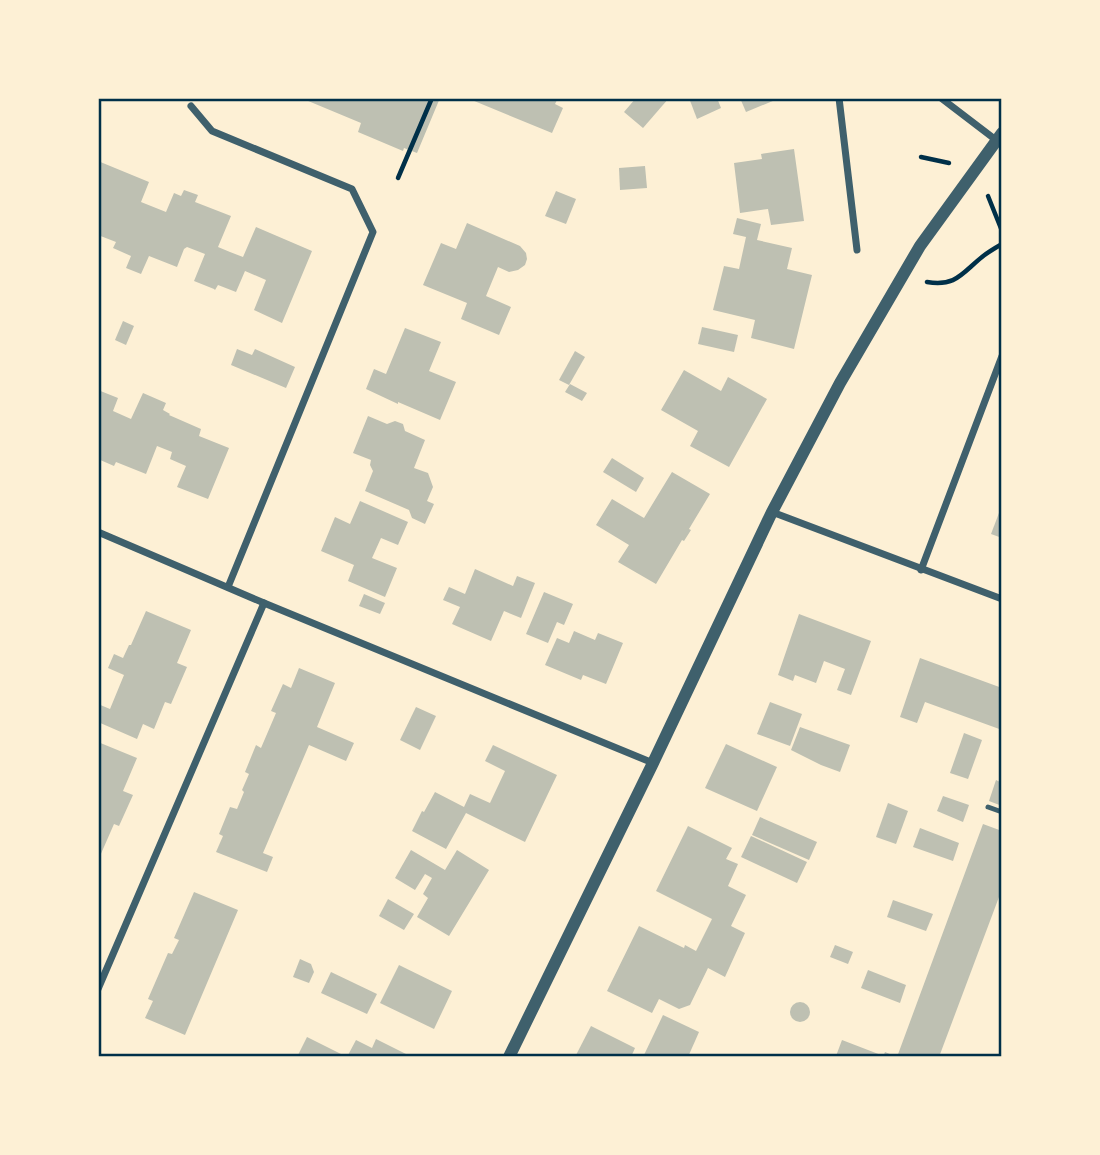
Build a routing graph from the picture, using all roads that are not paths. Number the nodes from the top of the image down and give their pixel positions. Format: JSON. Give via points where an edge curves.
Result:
{"nodes":[{"id":1,"x":839,"y":98,"type":"edge"},
{"id":2,"x":941,"y":98,"type":"edge"},
{"id":3,"x":191,"y":106,"type":"dead end"},
{"id":4,"x":999,"y":137,"type":"edge"},
{"id":5,"x":857,"y":250,"type":"dead end"},
{"id":6,"x":1002,"y":356,"type":"edge"},
{"id":7,"x":772,"y":512,"type":"junction"},
{"id":8,"x":98,"y":532,"type":"edge"},
{"id":9,"x":921,"y":570,"type":"junction"},
{"id":10,"x":228,"y":587,"type":"junction"},
{"id":11,"x":1002,"y":599,"type":"edge"},
{"id":12,"x":264,"y":603,"type":"junction"},
{"id":13,"x":653,"y":763,"type":"junction"},
{"id":14,"x":988,"y":807,"type":"dead end"},
{"id":15,"x":1002,"y":812,"type":"edge"},
{"id":16,"x":98,"y":989,"type":"edge"},
{"id":17,"x":509,"y":1057,"type":"edge"}],
"edges":[{"from":1,"to":5,"type":"street"},
{"from":2,"to":4,"type":"street"},
{"from":3,"to":10,"type":"street","via":[[212,131],[352,189],[373,232]]},
{"from":4,"to":7,"type":"street","via":[[903,274]]},
{"from":6,"to":9,"type":"street"},
{"from":7,"to":9,"type":"street"},
{"from":7,"to":13,"type":"street"},
{"from":8,"to":10,"type":"street"},
{"from":9,"to":11,"type":"street"},
{"from":10,"to":12,"type":"street"},
{"from":12,"to":13,"type":"street"},
{"from":12,"to":16,"type":"street"},
{"from":13,"to":17,"type":"street"},
{"from":14,"to":15,"type":"lane"}]}
